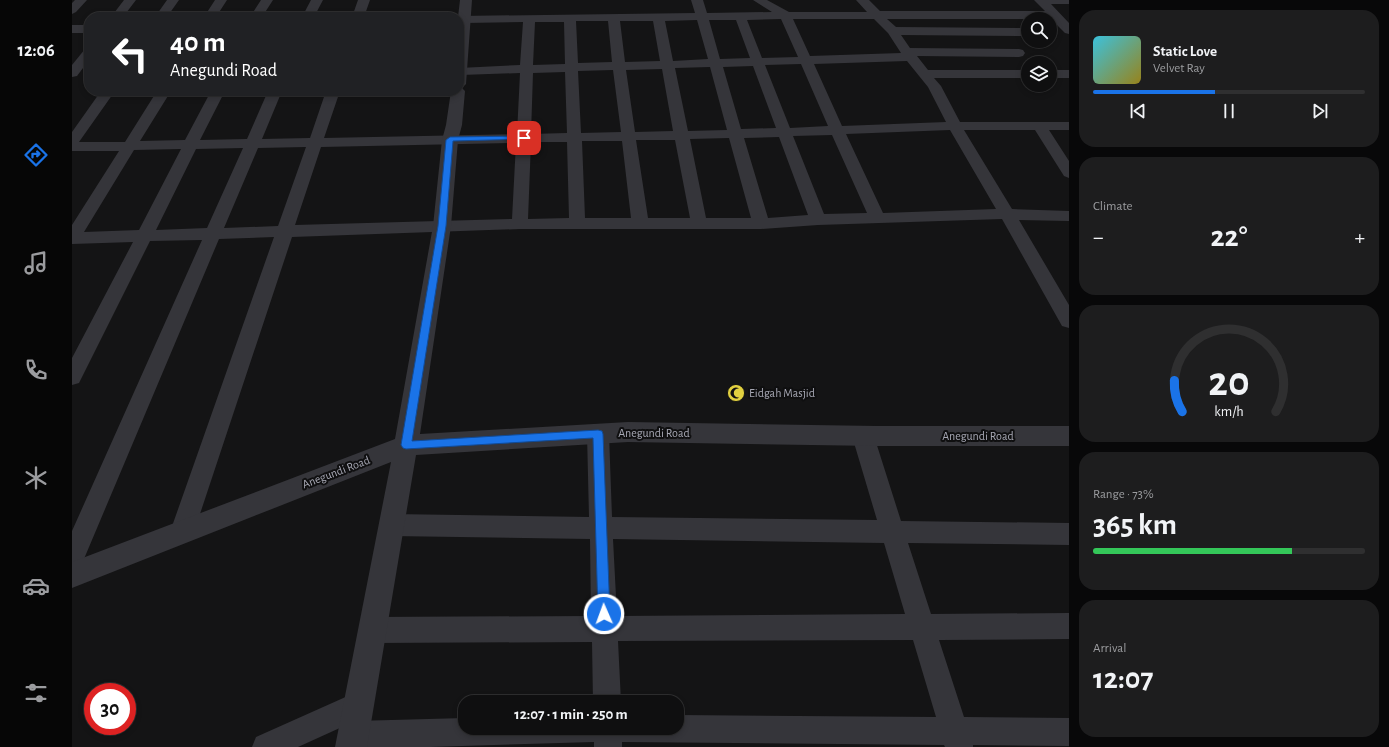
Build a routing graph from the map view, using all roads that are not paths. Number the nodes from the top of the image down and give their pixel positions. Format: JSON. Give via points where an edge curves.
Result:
{"nodes":[{"id":1,"x":80,"y":0,"type":"edge"},
{"id":2,"x":130,"y":0,"type":"edge"},
{"id":3,"x":173,"y":0,"type":"edge"},
{"id":4,"x":221,"y":0,"type":"edge"},
{"id":5,"x":267,"y":0,"type":"edge"},
{"id":6,"x":317,"y":0,"type":"edge"},
{"id":7,"x":364,"y":0,"type":"edge"},
{"id":8,"x":466,"y":0,"type":"edge"},
{"id":9,"x":697,"y":0,"type":"edge"},
{"id":10,"x":759,"y":0,"type":"edge"},
{"id":11,"x":862,"y":0,"type":"edge"},
{"id":12,"x":1041,"y":0,"type":"edge"},
{"id":13,"x":1069,"y":1,"type":"edge"},
{"id":14,"x":817,"y":5,"type":"dead end"},
{"id":15,"x":72,"y":10,"type":"edge"},
{"id":16,"x":121,"y":12,"type":"edge"},
{"id":17,"x":165,"y":12,"type":"edge"},
{"id":18,"x":213,"y":12,"type":"edge"},
{"id":19,"x":259,"y":12,"type":"edge"},
{"id":20,"x":311,"y":12,"type":"edge"},
{"id":21,"x":360,"y":12,"type":"edge"},
{"id":22,"x":463,"y":12,"type":"edge"},
{"id":23,"x":1052,"y":12,"type":"edge"},
{"id":24,"x":829,"y":15,"type":"junction"},
{"id":25,"x":878,"y":15,"type":"junction"},
{"id":26,"x":1021,"y":15,"type":"edge"},
{"id":27,"x":740,"y":16,"type":"junction"},
{"id":28,"x":785,"y":16,"type":"junction"},
{"id":29,"x":613,"y":17,"type":"junction"},
{"id":30,"x":658,"y":17,"type":"junction"},
{"id":31,"x":703,"y":17,"type":"junction"},
{"id":32,"x":1057,"y":17,"type":"edge"},
{"id":33,"x":529,"y":18,"type":"junction"},
{"id":34,"x":570,"y":18,"type":"junction"},
{"id":35,"x":464,"y":19,"type":"edge"},
{"id":36,"x":72,"y":29,"type":"edge"},
{"id":37,"x":84,"y":29,"type":"edge"},
{"id":38,"x":893,"y":30,"type":"junction"},
{"id":39,"x":1069,"y":31,"type":"edge"},
{"id":40,"x":1021,"y":32,"type":"edge"},
{"id":41,"x":1057,"y":32,"type":"edge"},
{"id":42,"x":1007,"y":33,"type":"junction"},
{"id":43,"x":1019,"y":53,"type":"junction"},
{"id":44,"x":909,"y":55,"type":"junction"},
{"id":45,"x":1021,"y":56,"type":"edge"},
{"id":46,"x":84,"y":58,"type":"edge"},
{"id":47,"x":805,"y":61,"type":"junction"},
{"id":48,"x":758,"y":62,"type":"junction"},
{"id":49,"x":716,"y":63,"type":"junction"},
{"id":50,"x":667,"y":65,"type":"junction"},
{"id":51,"x":620,"y":66,"type":"junction"},
{"id":52,"x":572,"y":68,"type":"junction"},
{"id":53,"x":527,"y":69,"type":"junction"},
{"id":54,"x":72,"y":73,"type":"edge"},
{"id":55,"x":926,"y":74,"type":"junction"},
{"id":56,"x":1021,"y":74,"type":"edge"},
{"id":57,"x":1057,"y":74,"type":"edge"},
{"id":58,"x":1069,"y":74,"type":"edge"},
{"id":59,"x":464,"y":81,"type":"edge"},
{"id":60,"x":104,"y":96,"type":"edge"},
{"id":61,"x":161,"y":96,"type":"edge"},
{"id":62,"x":216,"y":96,"type":"edge"},
{"id":63,"x":273,"y":96,"type":"edge"},
{"id":64,"x":331,"y":96,"type":"edge"},
{"id":65,"x":457,"y":96,"type":"edge"},
{"id":66,"x":955,"y":126,"type":"junction"},
{"id":67,"x":1039,"y":126,"type":"junction"},
{"id":68,"x":1069,"y":126,"type":"edge"},
{"id":69,"x":837,"y":130,"type":"junction"},
{"id":70,"x":784,"y":132,"type":"junction"},
{"id":71,"x":734,"y":134,"type":"junction"},
{"id":72,"x":681,"y":135,"type":"junction"},
{"id":73,"x":629,"y":136,"type":"junction"},
{"id":74,"x":574,"y":137,"type":"junction"},
{"id":75,"x":524,"y":138,"type":"junction"},
{"id":76,"x":450,"y":140,"type":"junction"},
{"id":77,"x":72,"y":142,"type":"edge"},
{"id":78,"x":315,"y":142,"type":"junction"},
{"id":79,"x":252,"y":144,"type":"junction"},
{"id":80,"x":191,"y":145,"type":"junction"},
{"id":81,"x":130,"y":146,"type":"junction"},
{"id":82,"x":72,"y":147,"type":"edge"},
{"id":83,"x":1069,"y":173,"type":"edge"},
{"id":84,"x":1007,"y":214,"type":"junction"},
{"id":85,"x":1069,"y":216,"type":"edge"},
{"id":86,"x":877,"y":218,"type":"junction"},
{"id":87,"x":818,"y":220,"type":"junction"},
{"id":88,"x":640,"y":223,"type":"junction"},
{"id":89,"x":699,"y":223,"type":"junction"},
{"id":90,"x":520,"y":224,"type":"junction"},
{"id":91,"x":577,"y":224,"type":"junction"},
{"id":92,"x":760,"y":224,"type":"junction"},
{"id":93,"x":442,"y":226,"type":"junction"},
{"id":94,"x":285,"y":232,"type":"junction"},
{"id":95,"x":213,"y":234,"type":"junction"},
{"id":96,"x":144,"y":236,"type":"junction"},
{"id":97,"x":72,"y":238,"type":"edge"},
{"id":98,"x":1069,"y":321,"type":"edge"},
{"id":99,"x":72,"y":377,"type":"edge"},
{"id":100,"x":598,"y":434,"type":"junction"},
{"id":101,"x":863,"y":436,"type":"junction"},
{"id":102,"x":1069,"y":436,"type":"edge"},
{"id":103,"x":406,"y":445,"type":"junction"},
{"id":104,"x":391,"y":525,"type":"junction"},
{"id":105,"x":602,"y":528,"type":"junction"},
{"id":106,"x":182,"y":532,"type":"junction"},
{"id":107,"x":892,"y":532,"type":"junction"},
{"id":108,"x":1069,"y":534,"type":"edge"},
{"id":109,"x":72,"y":558,"type":"edge"},
{"id":110,"x":72,"y":575,"type":"edge"},
{"id":111,"x":1069,"y":626,"type":"edge"},
{"id":112,"x":922,"y":627,"type":"junction"},
{"id":113,"x":604,"y":628,"type":"junction"},
{"id":114,"x":372,"y":630,"type":"junction"},
{"id":115,"x":607,"y":695,"type":"edge"},
{"id":116,"x":358,"y":705,"type":"junction"},
{"id":117,"x":684,"y":730,"type":"edge"},
{"id":118,"x":1069,"y":732,"type":"edge"},
{"id":119,"x":470,"y":735,"type":"edge"},
{"id":120,"x":608,"y":735,"type":"edge"},
{"id":121,"x":956,"y":739,"type":"edge"},
{"id":122,"x":352,"y":741,"type":"edge"},
{"id":123,"x":266,"y":747,"type":"edge"},
{"id":124,"x":608,"y":747,"type":"edge"}],
"edges":[{"from":1,"to":15,"type":"street"},
{"from":2,"to":16,"type":"street"},
{"from":3,"to":17,"type":"street"},
{"from":4,"to":18,"type":"street"},
{"from":5,"to":19,"type":"street"},
{"from":6,"to":20,"type":"street"},
{"from":7,"to":21,"type":"street"},
{"from":8,"to":22,"type":"street"},
{"from":9,"to":31,"type":"street"},
{"from":10,"to":28,"type":"street"},
{"from":11,"to":25,"type":"street"},
{"from":12,"to":13,"type":"street"},
{"from":12,"to":23,"type":"street"},
{"from":14,"to":24,"type":"street"},
{"from":24,"to":25,"type":"street"},
{"from":24,"to":28,"type":"street"},
{"from":25,"to":26,"type":"street"},
{"from":25,"to":38,"type":"street"},
{"from":27,"to":28,"type":"street"},
{"from":27,"to":31,"type":"street"},
{"from":27,"to":48,"type":"street"},
{"from":28,"to":47,"type":"street"},
{"from":29,"to":30,"type":"street"},
{"from":29,"to":34,"type":"street"},
{"from":29,"to":51,"type":"street"},
{"from":30,"to":31,"type":"street"},
{"from":30,"to":50,"type":"street"},
{"from":31,"to":49,"type":"street"},
{"from":32,"to":39,"type":"street"},
{"from":33,"to":34,"type":"street"},
{"from":33,"to":35,"type":"street"},
{"from":33,"to":53,"type":"street"},
{"from":34,"to":52,"type":"street"},
{"from":36,"to":37,"type":"street"},
{"from":38,"to":42,"type":"street"},
{"from":38,"to":44,"type":"street"},
{"from":39,"to":41,"type":"street"},
{"from":40,"to":42,"type":"street"},
{"from":42,"to":43,"type":"street"},
{"from":43,"to":44,"type":"street"},
{"from":43,"to":45,"type":"street"},
{"from":44,"to":47,"type":"street"},
{"from":44,"to":55,"type":"street"},
{"from":46,"to":54,"type":"street"},
{"from":47,"to":48,"type":"street"},
{"from":47,"to":69,"type":"street"},
{"from":48,"to":49,"type":"street"},
{"from":48,"to":70,"type":"street"},
{"from":49,"to":50,"type":"street"},
{"from":49,"to":71,"type":"street"},
{"from":50,"to":51,"type":"street"},
{"from":50,"to":72,"type":"street"},
{"from":51,"to":52,"type":"street"},
{"from":51,"to":73,"type":"street"},
{"from":52,"to":53,"type":"street"},
{"from":52,"to":74,"type":"street"},
{"from":53,"to":59,"type":"street"},
{"from":53,"to":75,"type":"street"},
{"from":55,"to":56,"type":"street"},
{"from":55,"to":66,"type":"street"},
{"from":57,"to":58,"type":"street"},
{"from":60,"to":77,"type":"street"},
{"from":61,"to":81,"type":"street"},
{"from":62,"to":80,"type":"street"},
{"from":63,"to":79,"type":"street"},
{"from":64,"to":78,"type":"street"},
{"from":65,"to":76,"type":"street"},
{"from":66,"to":67,"type":"street"},
{"from":66,"to":69,"type":"street"},
{"from":66,"to":84,"type":"street"},
{"from":67,"to":68,"type":"street"},
{"from":67,"to":83,"type":"street"},
{"from":69,"to":70,"type":"street"},
{"from":69,"to":86,"type":"street"},
{"from":70,"to":71,"type":"street"},
{"from":70,"to":87,"type":"street"},
{"from":71,"to":72,"type":"street"},
{"from":71,"to":92,"type":"street"},
{"from":72,"to":73,"type":"street"},
{"from":72,"to":89,"type":"street"},
{"from":73,"to":74,"type":"street"},
{"from":73,"to":88,"type":"street"},
{"from":74,"to":75,"type":"street"},
{"from":74,"to":91,"type":"street"},
{"from":75,"to":76,"type":"street"},
{"from":75,"to":90,"type":"street"},
{"from":76,"to":78,"type":"street"},
{"from":76,"to":93,"type":"street"},
{"from":78,"to":79,"type":"street"},
{"from":78,"to":94,"type":"street"},
{"from":79,"to":80,"type":"street"},
{"from":79,"to":95,"type":"street"},
{"from":80,"to":81,"type":"street"},
{"from":80,"to":96,"type":"street"},
{"from":81,"to":82,"type":"street"},
{"from":81,"to":97,"type":"street"},
{"from":84,"to":85,"type":"street"},
{"from":84,"to":86,"type":"street"},
{"from":84,"to":98,"type":"street"},
{"from":86,"to":87,"type":"street"},
{"from":87,"to":92,"type":"street"},
{"from":88,"to":89,"type":"street"},
{"from":88,"to":91,"type":"street"},
{"from":89,"to":92,"type":"street"},
{"from":90,"to":91,"type":"street"},
{"from":90,"to":93,"type":"street"},
{"from":93,"to":94,"type":"street"},
{"from":93,"to":103,"type":"street"},
{"from":94,"to":95,"type":"street"},
{"from":94,"to":106,"type":"street"},
{"from":95,"to":96,"type":"street"},
{"from":95,"to":109,"type":"street"},
{"from":96,"to":97,"type":"street"},
{"from":96,"to":99,"type":"street"},
{"from":100,"to":101,"type":"street","name":"Anegundi Road","via":[[628,432]]},
{"from":100,"to":103,"type":"street","name":"Anegundi Road"},
{"from":100,"to":105,"type":"street"},
{"from":101,"to":102,"type":"street","name":"Anegundi Road"},
{"from":101,"to":107,"type":"street"},
{"from":103,"to":104,"type":"street"},
{"from":103,"to":106,"type":"street","name":"Anegundi Road"},
{"from":104,"to":105,"type":"street"},
{"from":104,"to":114,"type":"street"},
{"from":105,"to":107,"type":"street"},
{"from":105,"to":113,"type":"street"},
{"from":106,"to":110,"type":"street","name":"Anegundi Road"},
{"from":107,"to":108,"type":"street"},
{"from":107,"to":112,"type":"street"},
{"from":111,"to":112,"type":"street"},
{"from":112,"to":113,"type":"street"},
{"from":112,"to":121,"type":"street"},
{"from":113,"to":114,"type":"street"},
{"from":113,"to":115,"type":"street"},
{"from":114,"to":116,"type":"street"},
{"from":116,"to":122,"type":"street"},
{"from":116,"to":123,"type":"street"},
{"from":117,"to":121,"type":"street"},
{"from":118,"to":121,"type":"street"},
{"from":119,"to":122,"type":"street"},
{"from":120,"to":124,"type":"street"}]}
